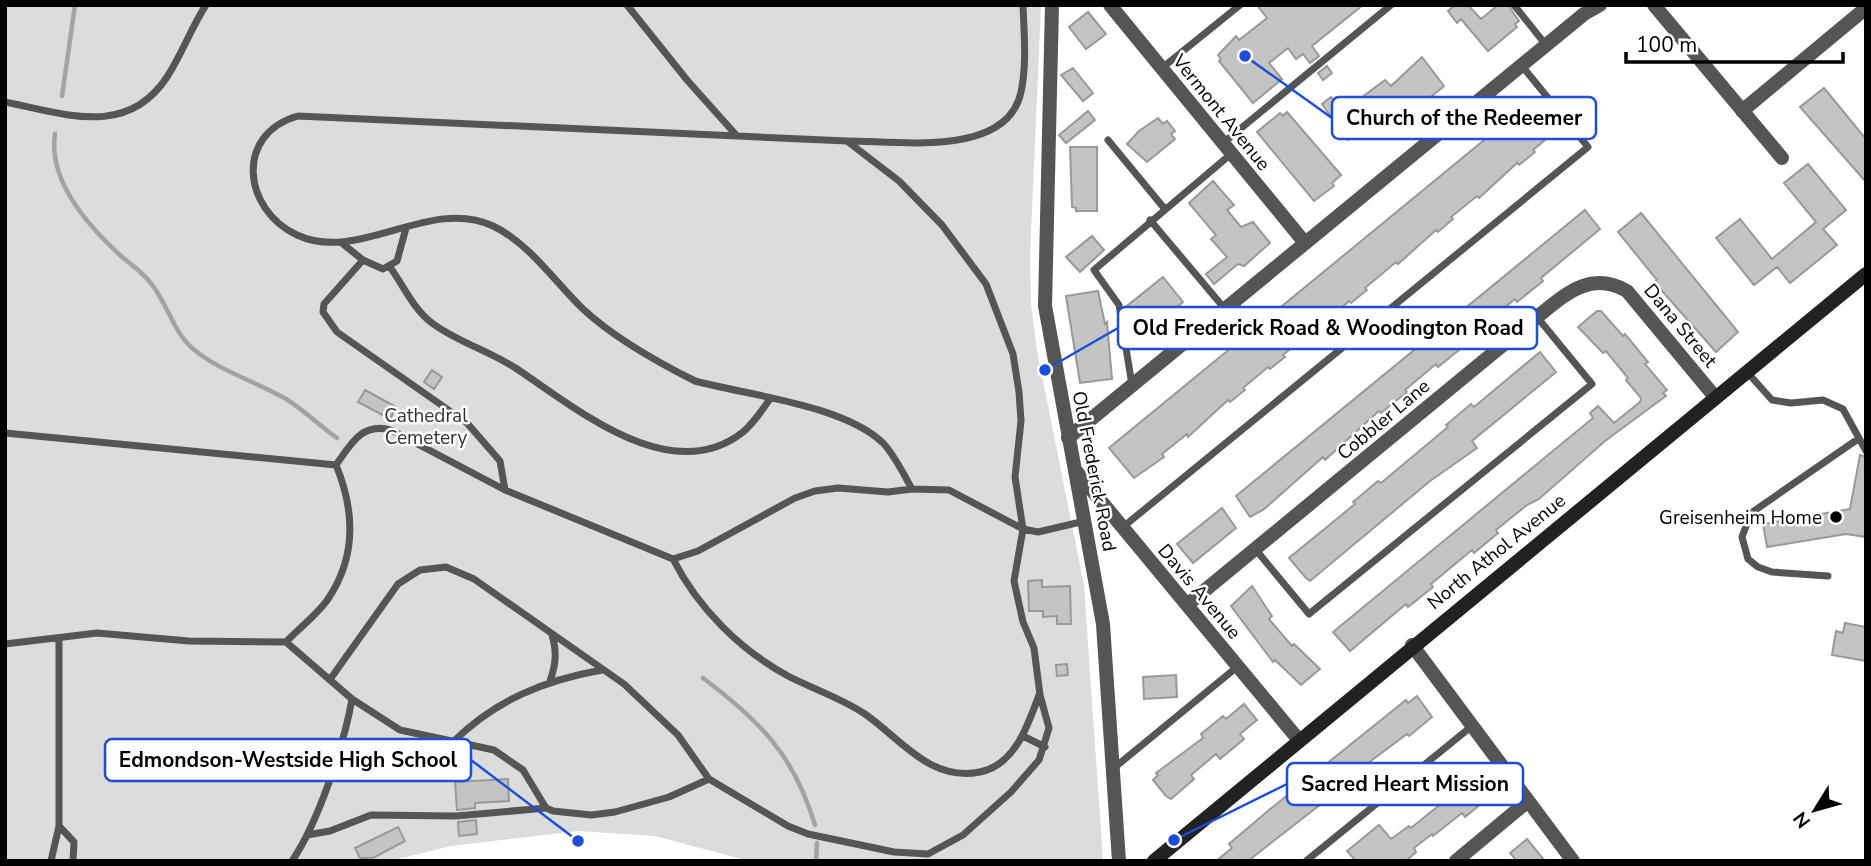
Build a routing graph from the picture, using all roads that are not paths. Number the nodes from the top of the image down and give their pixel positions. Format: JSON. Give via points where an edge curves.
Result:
{"nodes":[{"id":1,"x":206,"y":5,"type":"edge"},
{"id":2,"x":627,"y":5,"type":"edge"},
{"id":3,"x":1023,"y":5,"type":"edge"},
{"id":4,"x":1052,"y":5,"type":"edge"},
{"id":5,"x":1110,"y":5,"type":"edge"},
{"id":6,"x":1240,"y":5,"type":"edge"},
{"id":7,"x":1391,"y":5,"type":"edge"},
{"id":8,"x":1514,"y":5,"type":"edge"},
{"id":9,"x":1600,"y":5,"type":"edge"},
{"id":10,"x":1654,"y":5,"type":"edge"},
{"id":11,"x":1866,"y":8,"type":"edge"},
{"id":12,"x":1546,"y":45,"type":"junction"},
{"id":13,"x":1521,"y":65,"type":"junction"},
{"id":14,"x":1162,"y":69,"type":"junction"},
{"id":15,"x":5,"y":102,"type":"edge"},
{"id":16,"x":1742,"y":111,"type":"junction"},
{"id":17,"x":737,"y":136,"type":"junction"},
{"id":18,"x":1108,"y":140,"type":"dead end"},
{"id":19,"x":847,"y":141,"type":"junction"},
{"id":20,"x":1227,"y":148,"type":"junction"},
{"id":21,"x":1782,"y":158,"type":"dead end"},
{"id":22,"x":1164,"y":208,"type":"junction"},
{"id":23,"x":1150,"y":220,"type":"junction"},
{"id":24,"x":406,"y":228,"type":"junction"},
{"id":25,"x":1305,"y":243,"type":"junction"},
{"id":26,"x":343,"y":244,"type":"junction"},
{"id":27,"x":363,"y":260,"type":"junction"},
{"id":28,"x":390,"y":267,"type":"junction"},
{"id":29,"x":1866,"y":274,"type":"edge"},
{"id":30,"x":1612,"y":283,"type":"joint"},
{"id":31,"x":1225,"y":309,"type":"junction"},
{"id":32,"x":1537,"y":317,"type":"junction"},
{"id":33,"x":1746,"y":372,"type":"junction"},
{"id":34,"x":1132,"y":385,"type":"junction"},
{"id":35,"x":1715,"y":397,"type":"junction"},
{"id":36,"x":770,"y":399,"type":"junction"},
{"id":37,"x":5,"y":433,"type":"edge"},
{"id":38,"x":1068,"y":438,"type":"junction"},
{"id":39,"x":1858,"y":439,"type":"junction"},
{"id":40,"x":1866,"y":451,"type":"edge"},
{"id":41,"x":336,"y":465,"type":"junction"},
{"id":42,"x":1073,"y":468,"type":"junction"},
{"id":43,"x":912,"y":488,"type":"junction"},
{"id":44,"x":505,"y":490,"type":"junction"},
{"id":45,"x":1085,"y":521,"type":"junction"},
{"id":46,"x":1023,"y":528,"type":"junction"},
{"id":47,"x":1123,"y":528,"type":"junction"},
{"id":48,"x":1256,"y":550,"type":"junction"},
{"id":49,"x":673,"y":559,"type":"junction"},
{"id":50,"x":1828,"y":576,"type":"dead end"},
{"id":51,"x":1187,"y":605,"type":"junction"},
{"id":52,"x":552,"y":634,"type":"junction"},
{"id":53,"x":59,"y":638,"type":"junction"},
{"id":54,"x":286,"y":642,"type":"junction"},
{"id":55,"x":5,"y":644,"type":"edge"},
{"id":56,"x":1412,"y":645,"type":"junction"},
{"id":57,"x":1238,"y":666,"type":"junction"},
{"id":58,"x":602,"y":670,"type":"junction"},
{"id":59,"x":331,"y":678,"type":"junction"},
{"id":60,"x":550,"y":681,"type":"junction"},
{"id":61,"x":1040,"y":695,"type":"junction"},
{"id":62,"x":352,"y":699,"type":"junction"},
{"id":63,"x":1472,"y":726,"type":"junction"},
{"id":64,"x":1023,"y":736,"type":"junction"},
{"id":65,"x":1298,"y":739,"type":"junction"},
{"id":66,"x":454,"y":741,"type":"junction"},
{"id":67,"x":1045,"y":747,"type":"junction"},
{"id":68,"x":1113,"y":769,"type":"junction"},
{"id":69,"x":709,"y":779,"type":"junction"},
{"id":70,"x":1528,"y":801,"type":"junction"},
{"id":71,"x":546,"y":808,"type":"junction"},
{"id":72,"x":59,"y":826,"type":"junction"},
{"id":73,"x":307,"y":835,"type":"junction"},
{"id":74,"x":51,"y":861,"type":"edge"},
{"id":75,"x":73,"y":861,"type":"edge"},
{"id":76,"x":292,"y":861,"type":"edge"},
{"id":77,"x":1119,"y":861,"type":"edge"},
{"id":78,"x":1154,"y":861,"type":"edge"},
{"id":79,"x":1306,"y":861,"type":"edge"},
{"id":80,"x":1456,"y":861,"type":"edge"},
{"id":81,"x":1573,"y":861,"type":"edge"}],
"edges":[{"from":1,"to":15,"type":"lane","via":[[153,96],[126,114],[78,117]]},
{"from":2,"to":17,"type":"lane"},
{"from":3,"to":19,"type":"lane","via":[[1021,93],[1004,123],[966,139]]},
{"from":4,"to":38,"type":"street","name":"Old Frederick Road","via":[[1045,306]]},
{"from":5,"to":14,"type":"street","name":"Vermont Avenue"},
{"from":6,"to":14,"type":"lane"},
{"from":7,"to":20,"type":"lane"},
{"from":8,"to":12,"type":"lane"},
{"from":9,"to":12,"type":"street"},
{"from":10,"to":16,"type":"street"},
{"from":11,"to":16,"type":"street"},
{"from":12,"to":13,"type":"street"},
{"from":13,"to":25,"type":"street"},
{"from":13,"to":47,"type":"lane","via":[[1588,147]]},
{"from":14,"to":20,"type":"street","name":"Vermont Avenue"},
{"from":16,"to":21,"type":"street"},
{"from":17,"to":19,"type":"lane"},
{"from":17,"to":26,"type":"lane","via":[[298,116],[283,120],[260,142],[252,177],[257,196],[267,212],[296,235]]},
{"from":18,"to":22,"type":"lane"},
{"from":19,"to":46,"type":"lane","via":[[899,181],[942,225],[986,284],[1013,354],[1019,392],[1015,477]]},
{"from":20,"to":22,"type":"lane"},
{"from":20,"to":25,"type":"street","name":"Vermont Avenue"},
{"from":22,"to":23,"type":"lane"},
{"from":23,"to":31,"type":"lane"},
{"from":23,"to":34,"type":"lane","via":[[1094,270],[1119,305]]},
{"from":24,"to":26,"type":"lane"},
{"from":24,"to":28,"type":"lane","via":[[401,253]]},
{"from":24,"to":36,"type":"lane","via":[[463,218],[497,228],[586,311],[675,372],[695,382]]},
{"from":25,"to":31,"type":"street"},
{"from":26,"to":27,"type":"lane"},
{"from":27,"to":28,"type":"lane","via":[[373,267]]},
{"from":27,"to":44,"type":"lane","via":[[324,304],[328,322],[467,422],[500,461]]},
{"from":28,"to":36,"type":"lane","via":[[430,322],[514,367],[611,432],[641,444],[692,451],[728,442],[754,421]]},
{"from":29,"to":33,"type":"street","name":"North Athol Avenue"},
{"from":30,"to":32,"type":"street","name":"Cobbler Lane","via":[[1583,285]]},
{"from":30,"to":35,"type":"street","name":"Dana Street","via":[[1638,301]]},
{"from":31,"to":34,"type":"street"},
{"from":32,"to":48,"type":"street","name":"Cobbler Lane"},
{"from":32,"to":48,"type":"lane","via":[[1592,384],[1309,614]]},
{"from":33,"to":35,"type":"street","name":"North Athol Avenue"},
{"from":33,"to":39,"type":"lane","via":[[1772,400],[1833,403],[1843,409]]},
{"from":34,"to":38,"type":"street"},
{"from":35,"to":56,"type":"street","name":"North Athol Avenue"},
{"from":36,"to":43,"type":"lane","via":[[844,418],[867,430],[894,458]]},
{"from":37,"to":41,"type":"lane"},
{"from":38,"to":42,"type":"street","name":"Old Frederick Road"},
{"from":39,"to":40,"type":"lane"},
{"from":39,"to":50,"type":"lane","via":[[1751,513],[1742,537],[1748,559],[1758,567]]},
{"from":41,"to":44,"type":"lane","via":[[355,438],[379,426]]},
{"from":41,"to":54,"type":"lane","via":[[351,512],[345,566],[326,602]]},
{"from":42,"to":45,"type":"street","name":"Old Frederick Road"},
{"from":42,"to":47,"type":"street","name":"Davis Avenue"},
{"from":43,"to":46,"type":"lane","via":[[948,490]]},
{"from":43,"to":49,"type":"lane","via":[[815,491],[770,510],[698,551]]},
{"from":44,"to":49,"type":"lane"},
{"from":45,"to":46,"type":"lane","via":[[1052,530]]},
{"from":45,"to":68,"type":"street","name":"Old Frederick Road","via":[[1103,624]]},
{"from":46,"to":61,"type":"lane","via":[[1014,581],[1034,648]]},
{"from":47,"to":51,"type":"street","name":"Davis Avenue"},
{"from":48,"to":51,"type":"street","name":"Cobbler Lane"},
{"from":49,"to":64,"type":"lane","via":[[681,576],[729,635],[788,676],[864,714],[930,765],[948,773],[982,772],[998,764]]},
{"from":51,"to":57,"type":"street","name":"Davis Avenue"},
{"from":52,"to":58,"type":"lane"},
{"from":52,"to":59,"type":"lane","via":[[459,571],[446,567],[420,570],[398,583]]},
{"from":52,"to":60,"type":"lane","via":[[556,648]]},
{"from":53,"to":54,"type":"lane","via":[[126,633],[189,641]]},
{"from":53,"to":55,"type":"lane"},
{"from":53,"to":72,"type":"lane"},
{"from":54,"to":59,"type":"lane"},
{"from":56,"to":63,"type":"street"},
{"from":56,"to":65,"type":"street","name":"North Athol Avenue"},
{"from":57,"to":65,"type":"street","name":"Davis Avenue"},
{"from":57,"to":68,"type":"lane"},
{"from":58,"to":60,"type":"lane"},
{"from":58,"to":69,"type":"lane","via":[[624,684],[678,735]]},
{"from":59,"to":62,"type":"lane"},
{"from":60,"to":66,"type":"lane","via":[[488,712]]},
{"from":61,"to":64,"type":"lane"},
{"from":61,"to":67,"type":"lane","via":[[1049,727]]},
{"from":62,"to":66,"type":"lane","via":[[401,730]]},
{"from":62,"to":73,"type":"lane"},
{"from":63,"to":70,"type":"street"},
{"from":63,"to":79,"type":"lane"},
{"from":64,"to":67,"type":"lane"},
{"from":65,"to":78,"type":"street","name":"North Athol Avenue"},
{"from":66,"to":71,"type":"lane","via":[[475,743],[510,759],[533,782]]},
{"from":67,"to":69,"type":"lane","via":[[1039,761],[1011,792],[963,835],[917,855],[808,834]]},
{"from":68,"to":77,"type":"street","name":"Old Frederick Road"},
{"from":69,"to":71,"type":"lane","via":[[669,797],[615,812],[566,814]]},
{"from":70,"to":80,"type":"street"},
{"from":70,"to":81,"type":"street"},
{"from":71,"to":73,"type":"lane","via":[[456,816],[371,815]]},
{"from":72,"to":74,"type":"lane"},
{"from":72,"to":75,"type":"lane","via":[[74,842]]},
{"from":73,"to":76,"type":"lane"}]}
